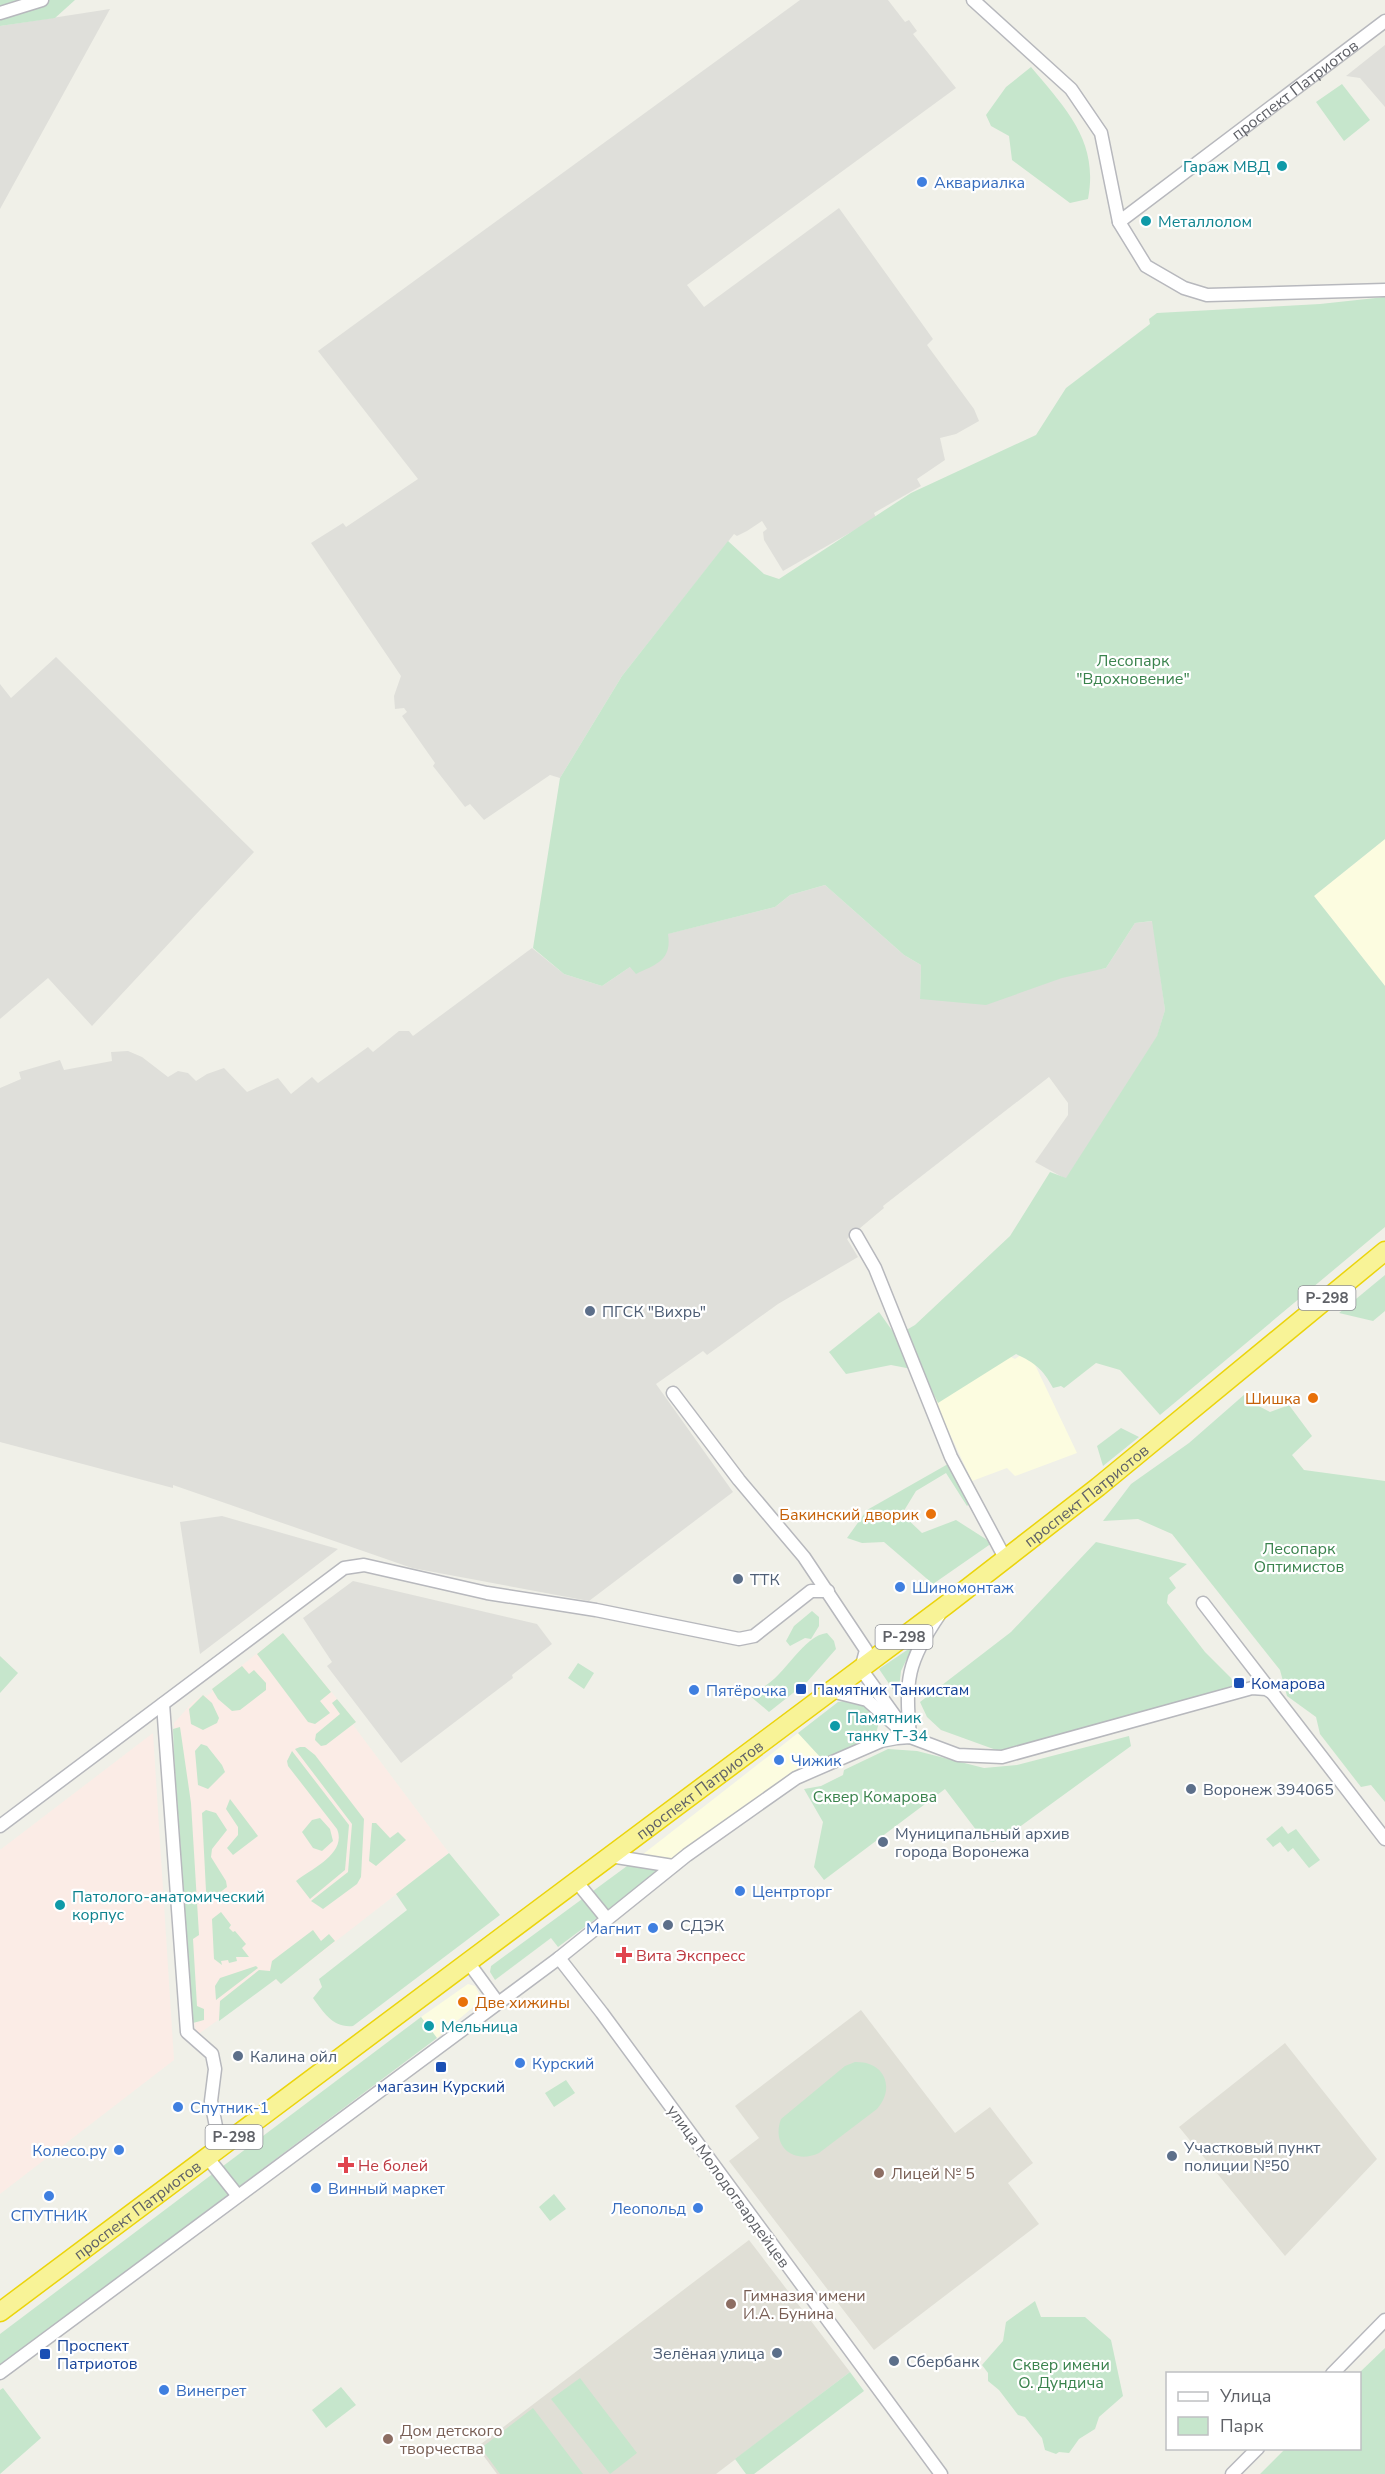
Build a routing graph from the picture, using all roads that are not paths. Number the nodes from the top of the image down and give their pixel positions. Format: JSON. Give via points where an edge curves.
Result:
{"nodes":[{"id":1,"x":7,"y":0,"type":"edge"},
{"id":2,"x":42,"y":0,"type":"edge"},
{"id":3,"x":973,"y":0,"type":"edge"},
{"id":4,"x":20,"y":7,"type":"junction"},
{"id":5,"x":0,"y":13,"type":"edge"},
{"id":6,"x":1385,"y":21,"type":"edge"},
{"id":7,"x":1119,"y":222,"type":"junction"},
{"id":8,"x":1385,"y":291,"type":"edge"},
{"id":9,"x":856,"y":1235,"type":"dead end"},
{"id":10,"x":1385,"y":1251,"type":"edge"},
{"id":11,"x":673,"y":1394,"type":"dead end"},
{"id":12,"x":1005,"y":1558,"type":"junction"},
{"id":13,"x":828,"y":1591,"type":"junction"},
{"id":14,"x":1203,"y":1603,"type":"dead end"},
{"id":15,"x":946,"y":1605,"type":"junction"},
{"id":16,"x":861,"y":1669,"type":"junction"},
{"id":17,"x":831,"y":1692,"type":"junction"},
{"id":18,"x":1273,"y":1693,"type":"junction"},
{"id":19,"x":163,"y":1704,"type":"junction"},
{"id":20,"x":910,"y":1737,"type":"junction"},
{"id":21,"x":0,"y":1826,"type":"edge"},
{"id":22,"x":1385,"y":1839,"type":"edge"},
{"id":23,"x":610,"y":1856,"type":"junction"},
{"id":24,"x":673,"y":1866,"type":"junction"},
{"id":25,"x":576,"y":1881,"type":"junction"},
{"id":26,"x":607,"y":1919,"type":"junction"},
{"id":27,"x":558,"y":1958,"type":"junction"},
{"id":28,"x":468,"y":1962,"type":"junction"},
{"id":29,"x":498,"y":2003,"type":"junction"},
{"id":30,"x":214,"y":2152,"type":"junction"},
{"id":31,"x":238,"y":2196,"type":"junction"},
{"id":32,"x":0,"y":2312,"type":"edge"},
{"id":33,"x":1385,"y":2320,"type":"edge"},
{"id":34,"x":1333,"y":2372,"type":"edge"},
{"id":35,"x":0,"y":2373,"type":"edge"},
{"id":36,"x":1256,"y":2450,"type":"edge"},
{"id":37,"x":941,"y":2474,"type":"edge"},
{"id":38,"x":1233,"y":2474,"type":"edge"}],
"edges":[{"from":1,"to":4,"type":"street"},
{"from":2,"to":4,"type":"street"},
{"from":3,"to":7,"type":"street","via":[[1071,89],[1101,133]]},
{"from":4,"to":5,"type":"street"},
{"from":6,"to":7,"type":"street","name":"проспект Патриотов"},
{"from":7,"to":8,"type":"street","via":[[1146,266],[1184,288],[1207,295]]},
{"from":9,"to":12,"type":"street","via":[[875,1268],[951,1457]]},
{"from":10,"to":12,"type":"highway","name":"проспект Патриотов","number":"Р-298","via":[[1098,1487]]},
{"from":11,"to":13,"type":"street"},
{"from":12,"to":15,"type":"highway","name":"проспект Патриотов","number":"Р-298"},
{"from":13,"to":16,"type":"street","via":[[866,1650]]},
{"from":13,"to":19,"type":"street","via":[[811,1591],[754,1636],[739,1639],[364,1566],[344,1568]]},
{"from":14,"to":18,"type":"street"},
{"from":15,"to":16,"type":"highway","name":"проспект Патриотов","number":"Р-298"},
{"from":15,"to":20,"type":"street","via":[[908,1676]]},
{"from":16,"to":17,"type":"highway","name":"проспект Патриотов","number":"Р-298"},
{"from":16,"to":20,"type":"street"},
{"from":17,"to":20,"type":"street","via":[[867,1700]]},
{"from":17,"to":23,"type":"highway","name":"проспект Патриотов","number":"Р-298"},
{"from":18,"to":20,"type":"street","via":[[1252,1688],[1002,1757],[958,1755]]},
{"from":18,"to":22,"type":"street"},
{"from":19,"to":21,"type":"street"},
{"from":19,"to":30,"type":"street","via":[[187,2032],[212,2054]]},
{"from":20,"to":24,"type":"street","via":[[881,1741],[796,1778]]},
{"from":23,"to":24,"type":"street"},
{"from":23,"to":25,"type":"highway","name":"проспект Патриотов","number":"Р-298"},
{"from":24,"to":26,"type":"street"},
{"from":25,"to":26,"type":"street"},
{"from":25,"to":28,"type":"highway","name":"проспект Патриотов","number":"Р-298"},
{"from":26,"to":27,"type":"street"},
{"from":27,"to":29,"type":"street"},
{"from":27,"to":37,"type":"street","name":"улица Молодогвардейцев"},
{"from":28,"to":29,"type":"street"},
{"from":28,"to":30,"type":"highway","name":"проспект Патриотов","number":"Р-298"},
{"from":29,"to":31,"type":"street"},
{"from":30,"to":31,"type":"street"},
{"from":30,"to":32,"type":"highway","name":"проспект Патриотов","number":"Р-298"},
{"from":31,"to":35,"type":"street"},
{"from":33,"to":34,"type":"street"},
{"from":36,"to":38,"type":"street"}]}
